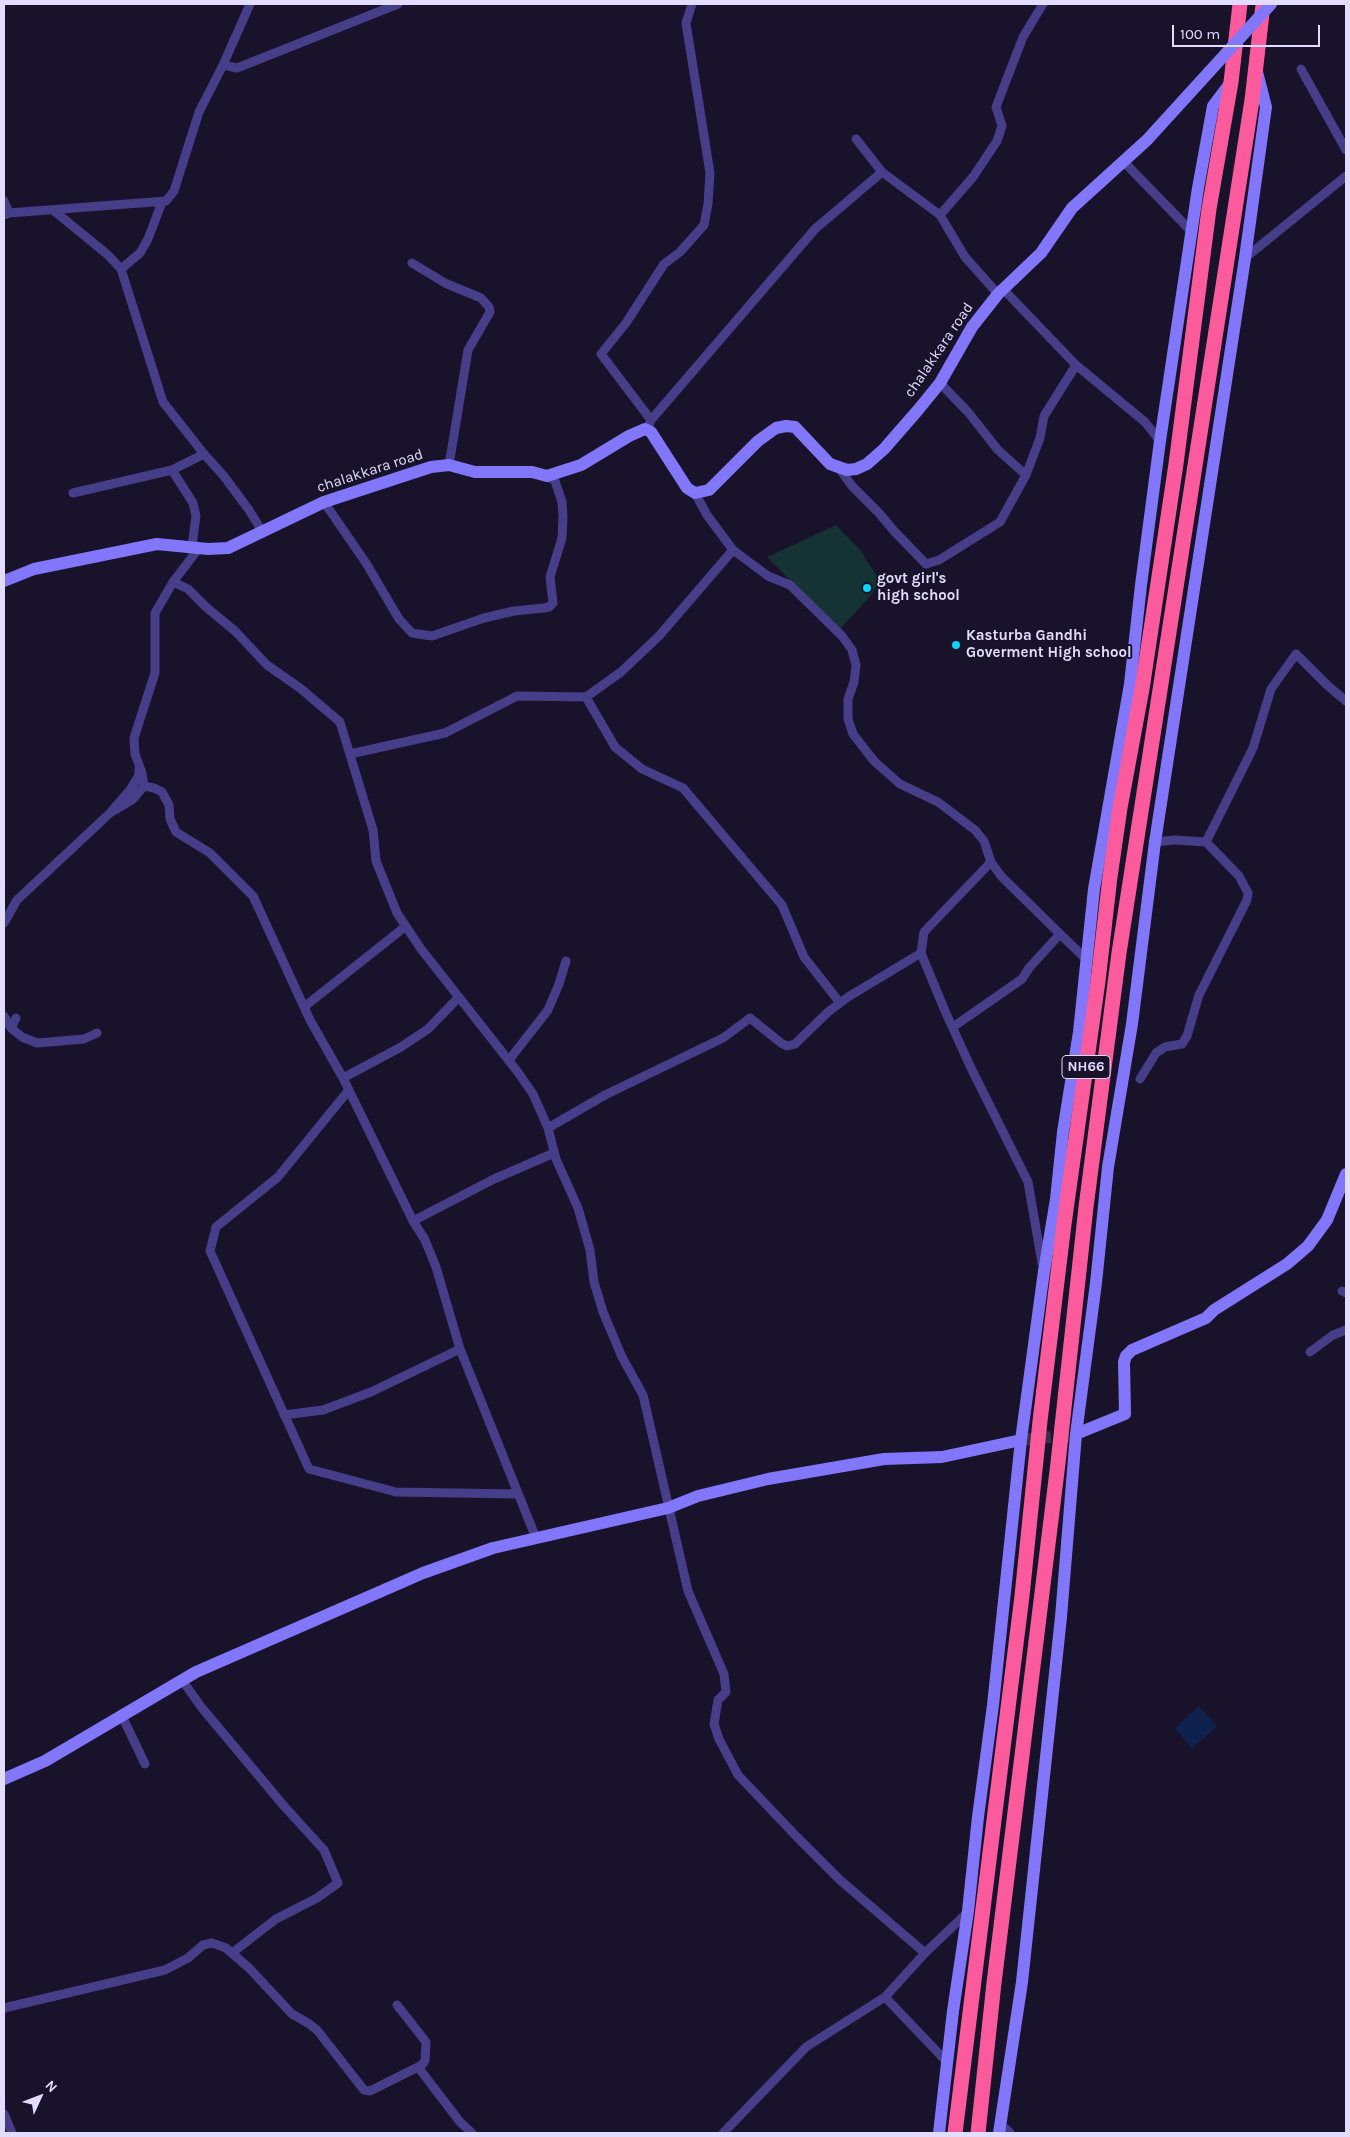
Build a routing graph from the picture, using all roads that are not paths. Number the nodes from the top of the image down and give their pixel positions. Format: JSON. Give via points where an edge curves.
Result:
{"nodes":[{"id":1,"x":250,"y":4,"type":"edge"},
{"id":2,"x":398,"y":4,"type":"edge"},
{"id":3,"x":692,"y":4,"type":"edge"},
{"id":4,"x":1043,"y":4,"type":"edge"},
{"id":5,"x":1240,"y":4,"type":"edge"},
{"id":6,"x":1263,"y":4,"type":"edge"},
{"id":7,"x":1270,"y":4,"type":"edge"},
{"id":8,"x":1255,"y":64,"type":"junction"},
{"id":9,"x":223,"y":65,"type":"junction"},
{"id":10,"x":1301,"y":69,"type":"dead end"},
{"id":11,"x":1231,"y":82,"type":"junction"},
{"id":12,"x":856,"y":139,"type":"dead end"},
{"id":13,"x":1346,"y":150,"type":"edge"},
{"id":14,"x":1124,"y":161,"type":"junction"},
{"id":15,"x":882,"y":172,"type":"junction"},
{"id":16,"x":1346,"y":176,"type":"edge"},
{"id":17,"x":4,"y":201,"type":"edge"},
{"id":18,"x":162,"y":202,"type":"junction"},
{"id":19,"x":53,"y":210,"type":"junction"},
{"id":20,"x":6,"y":214,"type":"edge"},
{"id":21,"x":940,"y":215,"type":"junction"},
{"id":22,"x":1192,"y":231,"type":"junction"},
{"id":23,"x":1245,"y":258,"type":"junction"},
{"id":24,"x":412,"y":263,"type":"dead end"},
{"id":25,"x":121,"y":269,"type":"junction"},
{"id":26,"x":1001,"y":292,"type":"junction"},
{"id":27,"x":1076,"y":365,"type":"junction"},
{"id":28,"x":940,"y":383,"type":"junction"},
{"id":29,"x":650,"y":425,"type":"junction"},
{"id":30,"x":1160,"y":441,"type":"junction"},
{"id":31,"x":204,"y":454,"type":"junction"},
{"id":32,"x":449,"y":465,"type":"junction"},
{"id":33,"x":839,"y":468,"type":"junction"},
{"id":34,"x":172,"y":470,"type":"junction"},
{"id":35,"x":1026,"y":475,"type":"junction"},
{"id":36,"x":547,"y":476,"type":"junction"},
{"id":37,"x":695,"y":493,"type":"junction"},
{"id":38,"x":73,"y":494,"type":"dead end"},
{"id":39,"x":324,"y":502,"type":"junction"},
{"id":40,"x":262,"y":532,"type":"junction"},
{"id":41,"x":195,"y":547,"type":"junction"},
{"id":42,"x":733,"y":550,"type":"junction"},
{"id":43,"x":4,"y":581,"type":"edge"},
{"id":44,"x":173,"y":582,"type":"junction"},
{"id":45,"x":586,"y":698,"type":"junction"},
{"id":46,"x":1346,"y":701,"type":"edge"},
{"id":47,"x":350,"y":754,"type":"junction"},
{"id":48,"x":138,"y":766,"type":"junction"},
{"id":49,"x":144,"y":786,"type":"junction"},
{"id":50,"x":110,"y":813,"type":"junction"},
{"id":51,"x":1155,"y":842,"type":"junction"},
{"id":52,"x":1206,"y":842,"type":"junction"},
{"id":53,"x":991,"y":862,"type":"junction"},
{"id":54,"x":4,"y":923,"type":"edge"},
{"id":55,"x":406,"y":926,"type":"junction"},
{"id":56,"x":1060,"y":934,"type":"junction"},
{"id":57,"x":921,"y":953,"type":"junction"},
{"id":58,"x":1087,"y":960,"type":"junction"},
{"id":59,"x":566,"y":961,"type":"dead end"},
{"id":60,"x":459,"y":997,"type":"junction"},
{"id":61,"x":840,"y":1003,"type":"junction"},
{"id":62,"x":304,"y":1007,"type":"junction"},
{"id":63,"x":4,"y":1016,"type":"edge"},
{"id":64,"x":16,"y":1018,"type":"dead end"},
{"id":65,"x":953,"y":1027,"type":"junction"},
{"id":66,"x":11,"y":1028,"type":"junction"},
{"id":67,"x":97,"y":1033,"type":"dead end"},
{"id":68,"x":509,"y":1060,"type":"junction"},
{"id":69,"x":343,"y":1078,"type":"junction"},
{"id":70,"x":1140,"y":1079,"type":"dead end"},
{"id":71,"x":348,"y":1090,"type":"junction"},
{"id":72,"x":548,"y":1128,"type":"junction"},
{"id":73,"x":554,"y":1153,"type":"junction"},
{"id":74,"x":1346,"y":1174,"type":"edge"},
{"id":75,"x":413,"y":1221,"type":"junction"},
{"id":76,"x":1044,"y":1271,"type":"junction"},
{"id":77,"x":1346,"y":1330,"type":"edge"},
{"id":78,"x":460,"y":1350,"type":"junction"},
{"id":79,"x":1310,"y":1352,"type":"dead end"},
{"id":80,"x":284,"y":1415,"type":"junction"},
{"id":81,"x":1076,"y":1434,"type":"junction"},
{"id":82,"x":1021,"y":1440,"type":"junction"},
{"id":83,"x":518,"y":1494,"type":"junction"},
{"id":84,"x":668,"y":1508,"type":"junction"},
{"id":85,"x":536,"y":1538,"type":"junction"},
{"id":86,"x":182,"y":1680,"type":"junction"},
{"id":87,"x":122,"y":1716,"type":"junction"},
{"id":88,"x":145,"y":1764,"type":"dead end"},
{"id":89,"x":4,"y":1779,"type":"edge"},
{"id":90,"x":968,"y":1911,"type":"junction"},
{"id":91,"x":232,"y":1953,"type":"junction"},
{"id":92,"x":925,"y":1953,"type":"junction"},
{"id":93,"x":885,"y":1998,"type":"junction"},
{"id":94,"x":397,"y":2005,"type":"dead end"},
{"id":95,"x":4,"y":2008,"type":"edge"},
{"id":96,"x":947,"y":2062,"type":"junction"},
{"id":97,"x":418,"y":2067,"type":"junction"},
{"id":98,"x":4,"y":2114,"type":"edge"},
{"id":99,"x":1005,"y":2132,"type":"edge"},
{"id":100,"x":12,"y":2133,"type":"edge"},
{"id":101,"x":472,"y":2133,"type":"edge"},
{"id":102,"x":723,"y":2133,"type":"edge"},
{"id":103,"x":939,"y":2133,"type":"edge"},
{"id":104,"x":955,"y":2133,"type":"edge"},
{"id":105,"x":978,"y":2133,"type":"edge"}],
"edges":[{"from":1,"to":9,"type":"street"},
{"from":2,"to":9,"type":"street","via":[[237,68]]},
{"from":3,"to":29,"type":"street","via":[[686,23],[710,174],[704,225],[680,252],[664,264],[626,323],[601,354]]},
{"from":4,"to":21,"type":"street","via":[[1024,37],[996,107],[1002,126],[997,141],[973,177]]},
{"from":5,"to":11,"type":"highway","number":"NH66"},
{"from":6,"to":8,"type":"highway","number":"NH66"},
{"from":7,"to":14,"type":"street","name":"chalakkara road","bridge":true,"via":[[1147,140]]},
{"from":8,"to":23,"type":"street","via":[[1266,106]]},
{"from":8,"to":105,"type":"highway","number":"NH66","via":[[1119,953],[1086,1206]]},
{"from":9,"to":18,"type":"street","via":[[199,112],[174,191]]},
{"from":10,"to":13,"type":"street"},
{"from":11,"to":22,"type":"street","via":[[1214,106]]},
{"from":11,"to":104,"type":"highway","number":"NH66","via":[[1209,209],[1176,464],[1142,689],[1110,878],[1052,1323],[1022,1596]]},
{"from":12,"to":15,"type":"street"},
{"from":14,"to":22,"type":"street"},
{"from":14,"to":26,"type":"street","name":"chalakkara road","via":[[1072,208],[1041,253]]},
{"from":15,"to":21,"type":"street"},
{"from":15,"to":29,"type":"street","via":[[815,230]]},
{"from":16,"to":23,"type":"street"},
{"from":17,"to":20,"type":"street"},
{"from":18,"to":19,"type":"street"},
{"from":18,"to":25,"type":"street","via":[[140,253]]},
{"from":19,"to":20,"type":"street"},
{"from":19,"to":25,"type":"street"},
{"from":21,"to":26,"type":"street","via":[[965,257]]},
{"from":22,"to":30,"type":"street"},
{"from":23,"to":51,"type":"street"},
{"from":24,"to":32,"type":"street","via":[[481,298],[490,312],[468,350]]},
{"from":25,"to":31,"type":"street","via":[[163,402]]},
{"from":26,"to":27,"type":"street"},
{"from":26,"to":28,"type":"street","name":"chalakkara road","via":[[972,327]]},
{"from":27,"to":30,"type":"street","via":[[1145,422]]},
{"from":27,"to":35,"type":"street","via":[[1044,416],[1040,438]]},
{"from":28,"to":33,"type":"street","name":"chalakkara road","via":[[867,464],[856,469]]},
{"from":28,"to":35,"type":"street","via":[[998,450]]},
{"from":29,"to":36,"type":"street","name":"chalakkara road","via":[[581,465]]},
{"from":29,"to":37,"type":"street","via":[[687,488]]},
{"from":30,"to":58,"type":"street","via":[[1130,684],[1094,889]]},
{"from":31,"to":34,"type":"street"},
{"from":31,"to":40,"type":"street","via":[[223,475]]},
{"from":32,"to":36,"type":"street","name":"chalakkara road","via":[[475,472],[532,472]]},
{"from":32,"to":39,"type":"street","name":"chalakkara road","via":[[431,467]]},
{"from":33,"to":35,"type":"street","via":[[926,564],[939,560],[1000,522]]},
{"from":33,"to":37,"type":"street","via":[[830,464],[795,427],[786,426],[776,428],[758,441],[709,490]]},
{"from":34,"to":38,"type":"street"},
{"from":34,"to":41,"type":"street","via":[[193,503]]},
{"from":36,"to":39,"type":"street","via":[[555,481],[563,517],[562,538],[550,577],[552,603],[549,607],[484,618],[432,636],[412,632],[399,620],[366,563]]},
{"from":37,"to":42,"type":"street"},
{"from":39,"to":40,"type":"street","name":"chalakkara road"},
{"from":40,"to":41,"type":"street","name":"chalakkara road","via":[[228,548]]},
{"from":41,"to":43,"type":"street","name":"chalakkara road","via":[[157,544],[34,569]]},
{"from":41,"to":44,"type":"street"},
{"from":42,"to":45,"type":"street","via":[[659,636],[621,672]]},
{"from":42,"to":53,"type":"street","via":[[768,576],[790,585],[842,636],[852,650],[856,665],[848,699],[848,719],[853,734],[874,761],[900,784],[938,802],[975,830],[984,841]]},
{"from":44,"to":47,"type":"street","via":[[188,589],[268,665],[340,722]]},
{"from":44,"to":48,"type":"street","via":[[155,613],[155,673],[134,738]]},
{"from":45,"to":47,"type":"street","via":[[517,696],[445,734]]},
{"from":45,"to":61,"type":"street","via":[[614,747],[642,769],[683,788],[782,905],[804,957]]},
{"from":46,"to":52,"type":"street","via":[[1296,654],[1271,689],[1253,748]]},
{"from":47,"to":55,"type":"street","via":[[373,830],[376,862],[397,913]]},
{"from":48,"to":49,"type":"street"},
{"from":48,"to":50,"type":"street","via":[[139,775],[134,786]]},
{"from":49,"to":50,"type":"street","via":[[132,800]]},
{"from":49,"to":62,"type":"street","via":[[162,792],[170,805],[170,819],[176,832],[210,854],[253,896]]},
{"from":50,"to":54,"type":"street","via":[[17,900]]},
{"from":51,"to":52,"type":"street"},
{"from":51,"to":81,"type":"street","via":[[1132,1024],[1108,1167]]},
{"from":52,"to":70,"type":"street","via":[[1239,876],[1248,892],[1247,900],[1199,995],[1187,1036],[1182,1044],[1165,1047],[1156,1053]]},
{"from":53,"to":56,"type":"street"},
{"from":53,"to":57,"type":"street","via":[[924,932]]},
{"from":55,"to":60,"type":"street"},
{"from":55,"to":62,"type":"street"},
{"from":56,"to":58,"type":"street"},
{"from":56,"to":65,"type":"street","via":[[1022,979]]},
{"from":57,"to":61,"type":"street"},
{"from":57,"to":65,"type":"street"},
{"from":58,"to":76,"type":"street"},
{"from":59,"to":68,"type":"street","via":[[548,1010]]},
{"from":60,"to":68,"type":"street"},
{"from":60,"to":69,"type":"street","via":[[428,1029]]},
{"from":61,"to":72,"type":"street","via":[[795,1044],[787,1046],[750,1018],[723,1038],[605,1095]]},
{"from":62,"to":69,"type":"street"},
{"from":63,"to":66,"type":"street"},
{"from":64,"to":66,"type":"street"},
{"from":65,"to":76,"type":"street","via":[[989,1108],[1028,1182]]},
{"from":66,"to":67,"type":"street","via":[[22,1037],[38,1043],[84,1039]]},
{"from":68,"to":72,"type":"street","via":[[533,1094]]},
{"from":69,"to":71,"type":"street"},
{"from":71,"to":75,"type":"street"},
{"from":71,"to":80,"type":"street","via":[[278,1177],[216,1226],[210,1251]]},
{"from":72,"to":73,"type":"street"},
{"from":73,"to":75,"type":"street","via":[[494,1179]]},
{"from":73,"to":84,"type":"street","via":[[578,1208],[590,1250],[594,1282],[611,1333],[643,1395]]},
{"from":74,"to":81,"type":"street","via":[[1327,1220],[1308,1246],[1287,1264],[1206,1318],[1132,1350],[1124,1362],[1125,1414]]},
{"from":75,"to":78,"type":"street","via":[[436,1267]]},
{"from":76,"to":82,"type":"street"},
{"from":77,"to":79,"type":"street"},
{"from":78,"to":80,"type":"street","via":[[371,1392],[323,1410]]},
{"from":78,"to":83,"type":"street"},
{"from":80,"to":83,"type":"street","via":[[309,1469],[396,1492]]},
{"from":81,"to":99,"type":"street","via":[[1061,1617]]},
{"from":82,"to":84,"type":"street","via":[[942,1457],[884,1460],[768,1479],[698,1496]]},
{"from":82,"to":90,"type":"street"},
{"from":83,"to":85,"type":"street"},
{"from":84,"to":85,"type":"street"},
{"from":84,"to":92,"type":"street","via":[[688,1591],[724,1674],[726,1692],[718,1700],[714,1724],[738,1775],[840,1880]]},
{"from":85,"to":86,"type":"street","via":[[493,1548],[423,1573]]},
{"from":86,"to":87,"type":"street"},
{"from":86,"to":91,"type":"street","via":[[271,1791],[324,1850],[338,1883],[276,1919]]},
{"from":87,"to":88,"type":"street"},
{"from":87,"to":89,"type":"street","via":[[45,1761]]},
{"from":90,"to":92,"type":"street"},
{"from":90,"to":96,"type":"street"},
{"from":91,"to":95,"type":"street","via":[[212,1943],[203,1945],[188,1958],[165,1970]]},
{"from":91,"to":97,"type":"street","via":[[292,2014],[317,2030],[364,2090],[370,2091]]},
{"from":92,"to":93,"type":"street"},
{"from":93,"to":96,"type":"street"},
{"from":93,"to":102,"type":"street","via":[[806,2047]]},
{"from":94,"to":97,"type":"street","via":[[426,2042],[425,2060]]},
{"from":96,"to":103,"type":"street"},
{"from":97,"to":101,"type":"street"},
{"from":98,"to":100,"type":"street"}]}
